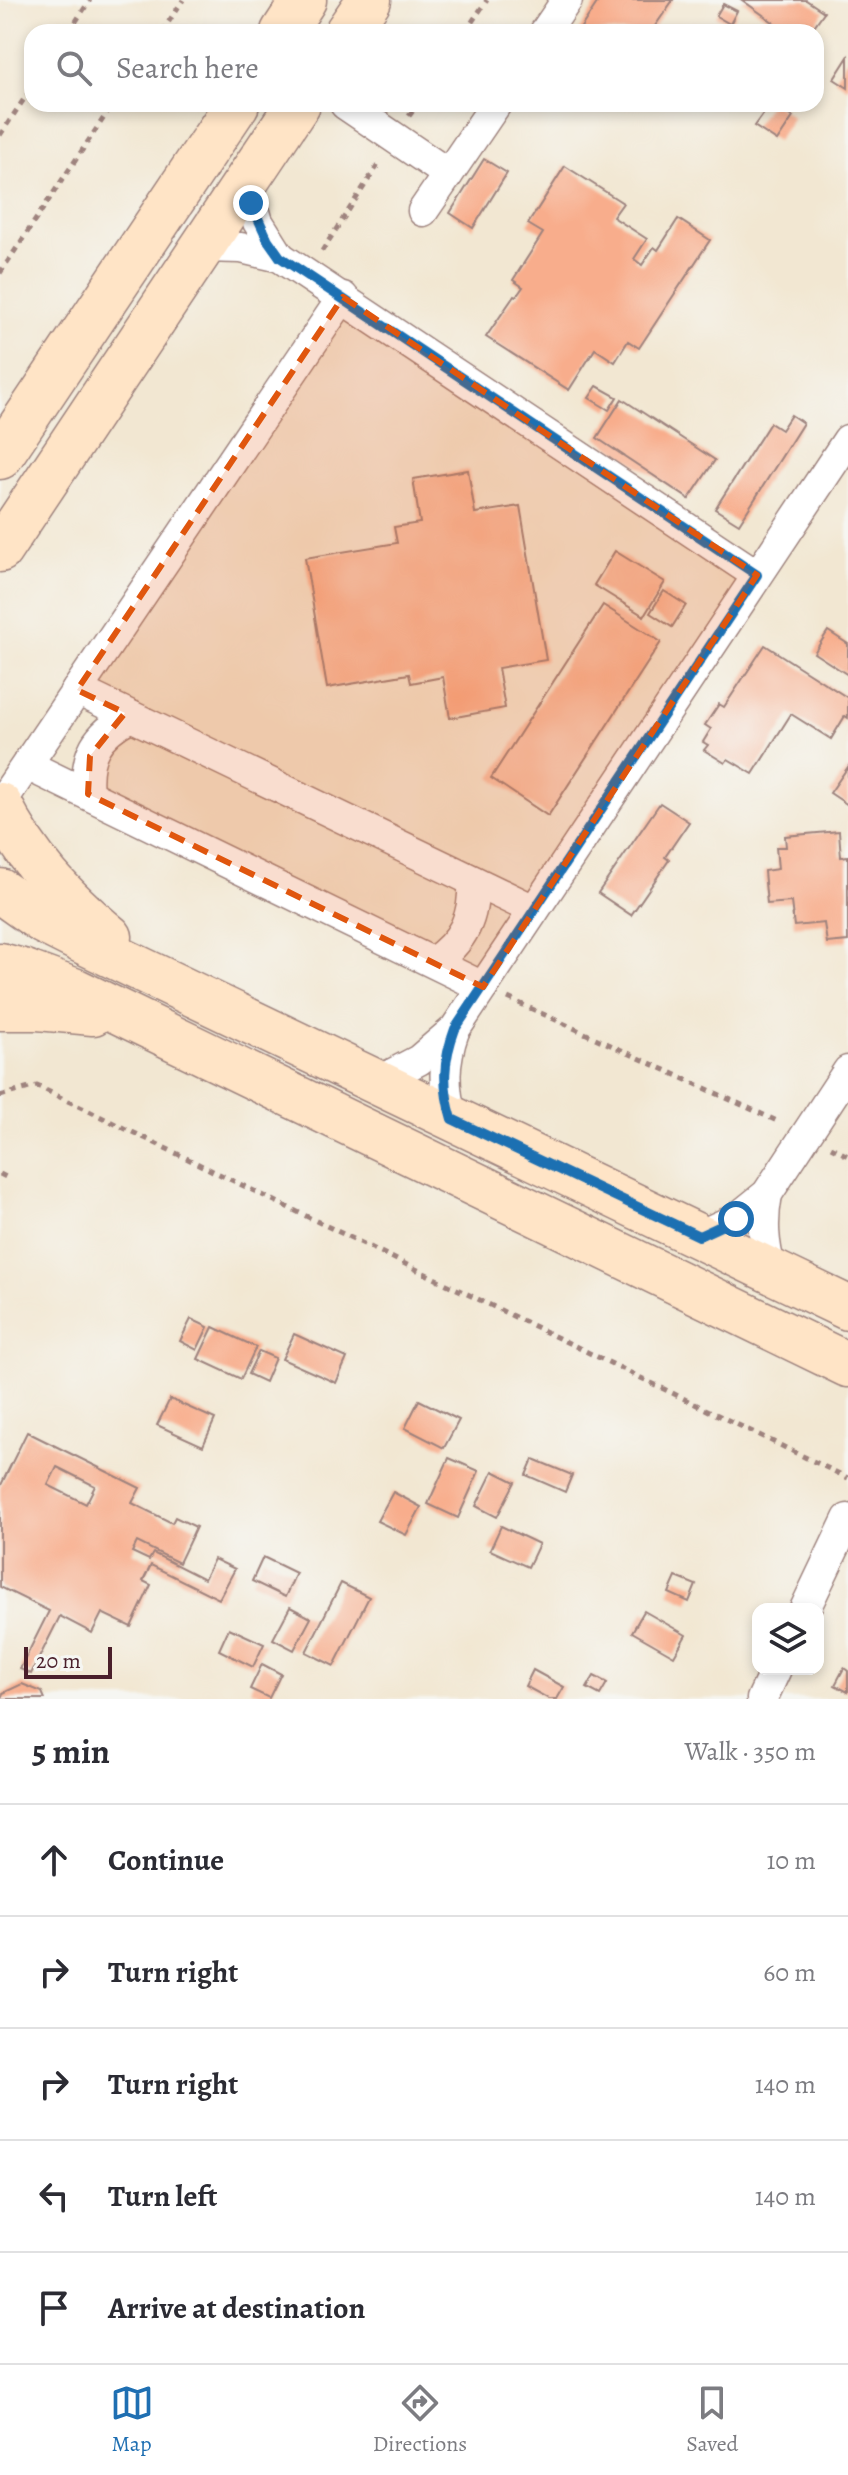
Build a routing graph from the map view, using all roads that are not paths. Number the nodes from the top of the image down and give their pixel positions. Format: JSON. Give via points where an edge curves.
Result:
{"nodes":[{"id":1,"x":304,"y":0,"type":"edge"},
{"id":2,"x":369,"y":0,"type":"edge"},
{"id":3,"x":567,"y":0,"type":"edge"},
{"id":4,"x":288,"y":24,"type":"edge"},
{"id":5,"x":352,"y":24,"type":"edge"},
{"id":6,"x":550,"y":24,"type":"edge"},
{"id":7,"x":232,"y":112,"type":"edge"},
{"id":8,"x":293,"y":112,"type":"edge"},
{"id":9,"x":357,"y":112,"type":"edge"},
{"id":10,"x":491,"y":112,"type":"edge"},
{"id":11,"x":448,"y":174,"type":"junction"},
{"id":12,"x":246,"y":182,"type":"junction"},
{"id":13,"x":423,"y":211,"type":"dead end"},
{"id":14,"x":202,"y":247,"type":"junction"},
{"id":15,"x":280,"y":257,"type":"junction"},
{"id":16,"x":343,"y":297,"type":"junction"},
{"id":17,"x":848,"y":440,"type":"edge"},
{"id":18,"x":4,"y":448,"type":"edge"},
{"id":19,"x":3,"y":552,"type":"edge"},
{"id":20,"x":757,"y":575,"type":"junction"},
{"id":21,"x":77,"y":690,"type":"junction"},
{"id":22,"x":131,"y":716,"type":"junction"},
{"id":23,"x":27,"y":765,"type":"junction"},
{"id":24,"x":88,"y":794,"type":"junction"},
{"id":25,"x":0,"y":805,"type":"edge"},
{"id":26,"x":473,"y":881,"type":"junction"},
{"id":27,"x":0,"y":891,"type":"edge"},
{"id":28,"x":534,"y":910,"type":"junction"},
{"id":29,"x":433,"y":962,"type":"junction"},
{"id":30,"x":0,"y":965,"type":"edge"},
{"id":31,"x":151,"y":973,"type":"junction"},
{"id":32,"x":483,"y":987,"type":"junction"},
{"id":33,"x":0,"y":1008,"type":"edge"},
{"id":34,"x":127,"y":1016,"type":"junction"},
{"id":35,"x":455,"y":1029,"type":"junction"},
{"id":36,"x":848,"y":1071,"type":"edge"},
{"id":37,"x":377,"y":1082,"type":"junction"},
{"id":38,"x":452,"y":1119,"type":"junction"},
{"id":39,"x":767,"y":1194,"type":"junction"},
{"id":40,"x":699,"y":1236,"type":"junction"},
{"id":41,"x":771,"y":1270,"type":"junction"},
{"id":42,"x":848,"y":1308,"type":"edge"},
{"id":43,"x":848,"y":1365,"type":"edge"},
{"id":44,"x":848,"y":1519,"type":"edge"},
{"id":45,"x":808,"y":1603,"type":"edge"},
{"id":46,"x":773,"y":1675,"type":"edge"},
{"id":47,"x":762,"y":1699,"type":"edge"}],
"edges":[{"from":1,"to":4,"type":"main road"},
{"from":2,"to":5,"type":"main road"},
{"from":3,"to":6,"type":"street"},
{"from":7,"to":18,"type":"main road"},
{"from":8,"to":12,"type":"main road"},
{"from":9,"to":11,"type":"street"},
{"from":10,"to":11,"type":"street"},
{"from":11,"to":13,"type":"street"},
{"from":12,"to":14,"type":"main road"},
{"from":12,"to":15,"type":"street","via":[[258,222]]},
{"from":14,"to":15,"type":"street"},
{"from":14,"to":19,"type":"main road"},
{"from":15,"to":16,"type":"street"},
{"from":16,"to":20,"type":"street"},
{"from":16,"to":21,"type":"street"},
{"from":17,"to":20,"type":"street"},
{"from":20,"to":28,"type":"street"},
{"from":21,"to":22,"type":"street"},
{"from":21,"to":23,"type":"street"},
{"from":22,"to":24,"type":"street","via":[[99,739],[86,775]]},
{"from":22,"to":26,"type":"street"},
{"from":23,"to":24,"type":"street"},
{"from":23,"to":25,"type":"street"},
{"from":24,"to":29,"type":"street"},
{"from":25,"to":31,"type":"main road","via":[[48,880]]},
{"from":26,"to":28,"type":"street"},
{"from":26,"to":29,"type":"street","via":[[466,928],[458,942]]},
{"from":27,"to":31,"type":"main road","via":[[44,922]]},
{"from":28,"to":32,"type":"street"},
{"from":29,"to":32,"type":"street"},
{"from":30,"to":34,"type":"main road","via":[[76,991]]},
{"from":31,"to":37,"type":"main road"},
{"from":32,"to":35,"type":"street"},
{"from":33,"to":34,"type":"main road"},
{"from":34,"to":43,"type":"main road"},
{"from":35,"to":37,"type":"street","via":[[419,1060]]},
{"from":35,"to":38,"type":"street","via":[[444,1073]]},
{"from":36,"to":39,"type":"street"},
{"from":37,"to":38,"type":"main road"},
{"from":38,"to":40,"type":"main road"},
{"from":39,"to":40,"type":"street","via":[[736,1219]]},
{"from":39,"to":41,"type":"street","via":[[763,1232]]},
{"from":40,"to":41,"type":"main road"},
{"from":41,"to":42,"type":"main road"},
{"from":44,"to":45,"type":"street"},
{"from":46,"to":47,"type":"street"}]}
